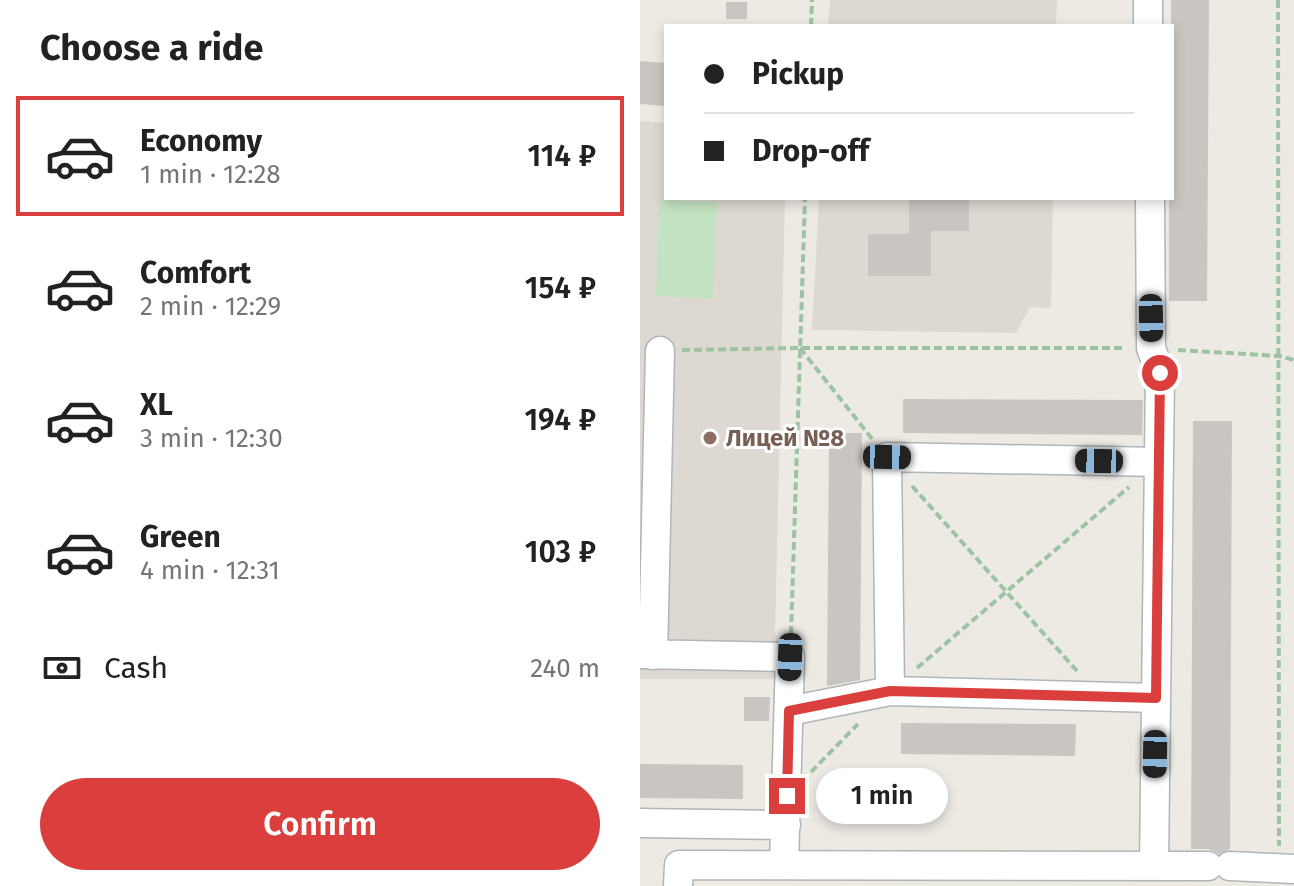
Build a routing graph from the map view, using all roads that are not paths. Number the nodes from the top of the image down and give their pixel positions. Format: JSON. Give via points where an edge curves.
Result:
{"nodes":[{"id":1,"x":1148,"y":0,"type":"edge"},
{"id":2,"x":1148,"y":24,"type":"edge"},
{"id":3,"x":1150,"y":200,"type":"edge"},
{"id":4,"x":660,"y":351,"type":"road end"},
{"id":5,"x":1159,"y":462,"type":"junction"},
{"id":6,"x":647,"y":654,"type":"edge"},
{"id":7,"x":890,"y":691,"type":"junction"},
{"id":8,"x":1156,"y":698,"type":"junction"},
{"id":9,"x":789,"y":711,"type":"junction"},
{"id":10,"x":640,"y":823,"type":"edge"},
{"id":11,"x":786,"y":825,"type":"junction"},
{"id":12,"x":784,"y":865,"type":"junction"},
{"id":13,"x":1154,"y":866,"type":"junction"},
{"id":14,"x":1286,"y":869,"type":"edge"},
{"id":15,"x":678,"y":886,"type":"edge"}],
"edges":[{"from":1,"to":2,"type":"lane"},
{"from":3,"to":5,"type":"lane","via":[[1151,348],[1160,373]]},
{"from":4,"to":6,"type":"lane"},
{"from":5,"to":7,"type":"lane","via":[[887,457]]},
{"from":5,"to":8,"type":"lane"},
{"from":6,"to":9,"type":"lane","via":[[790,657]]},
{"from":7,"to":8,"type":"lane"},
{"from":7,"to":9,"type":"lane"},
{"from":8,"to":13,"type":"lane"},
{"from":9,"to":11,"type":"lane"},
{"from":10,"to":11,"type":"lane"},
{"from":11,"to":12,"type":"lane"},
{"from":12,"to":13,"type":"lane"},
{"from":12,"to":15,"type":"lane","via":[[679,865]]},
{"from":13,"to":14,"type":"lane"}]}
